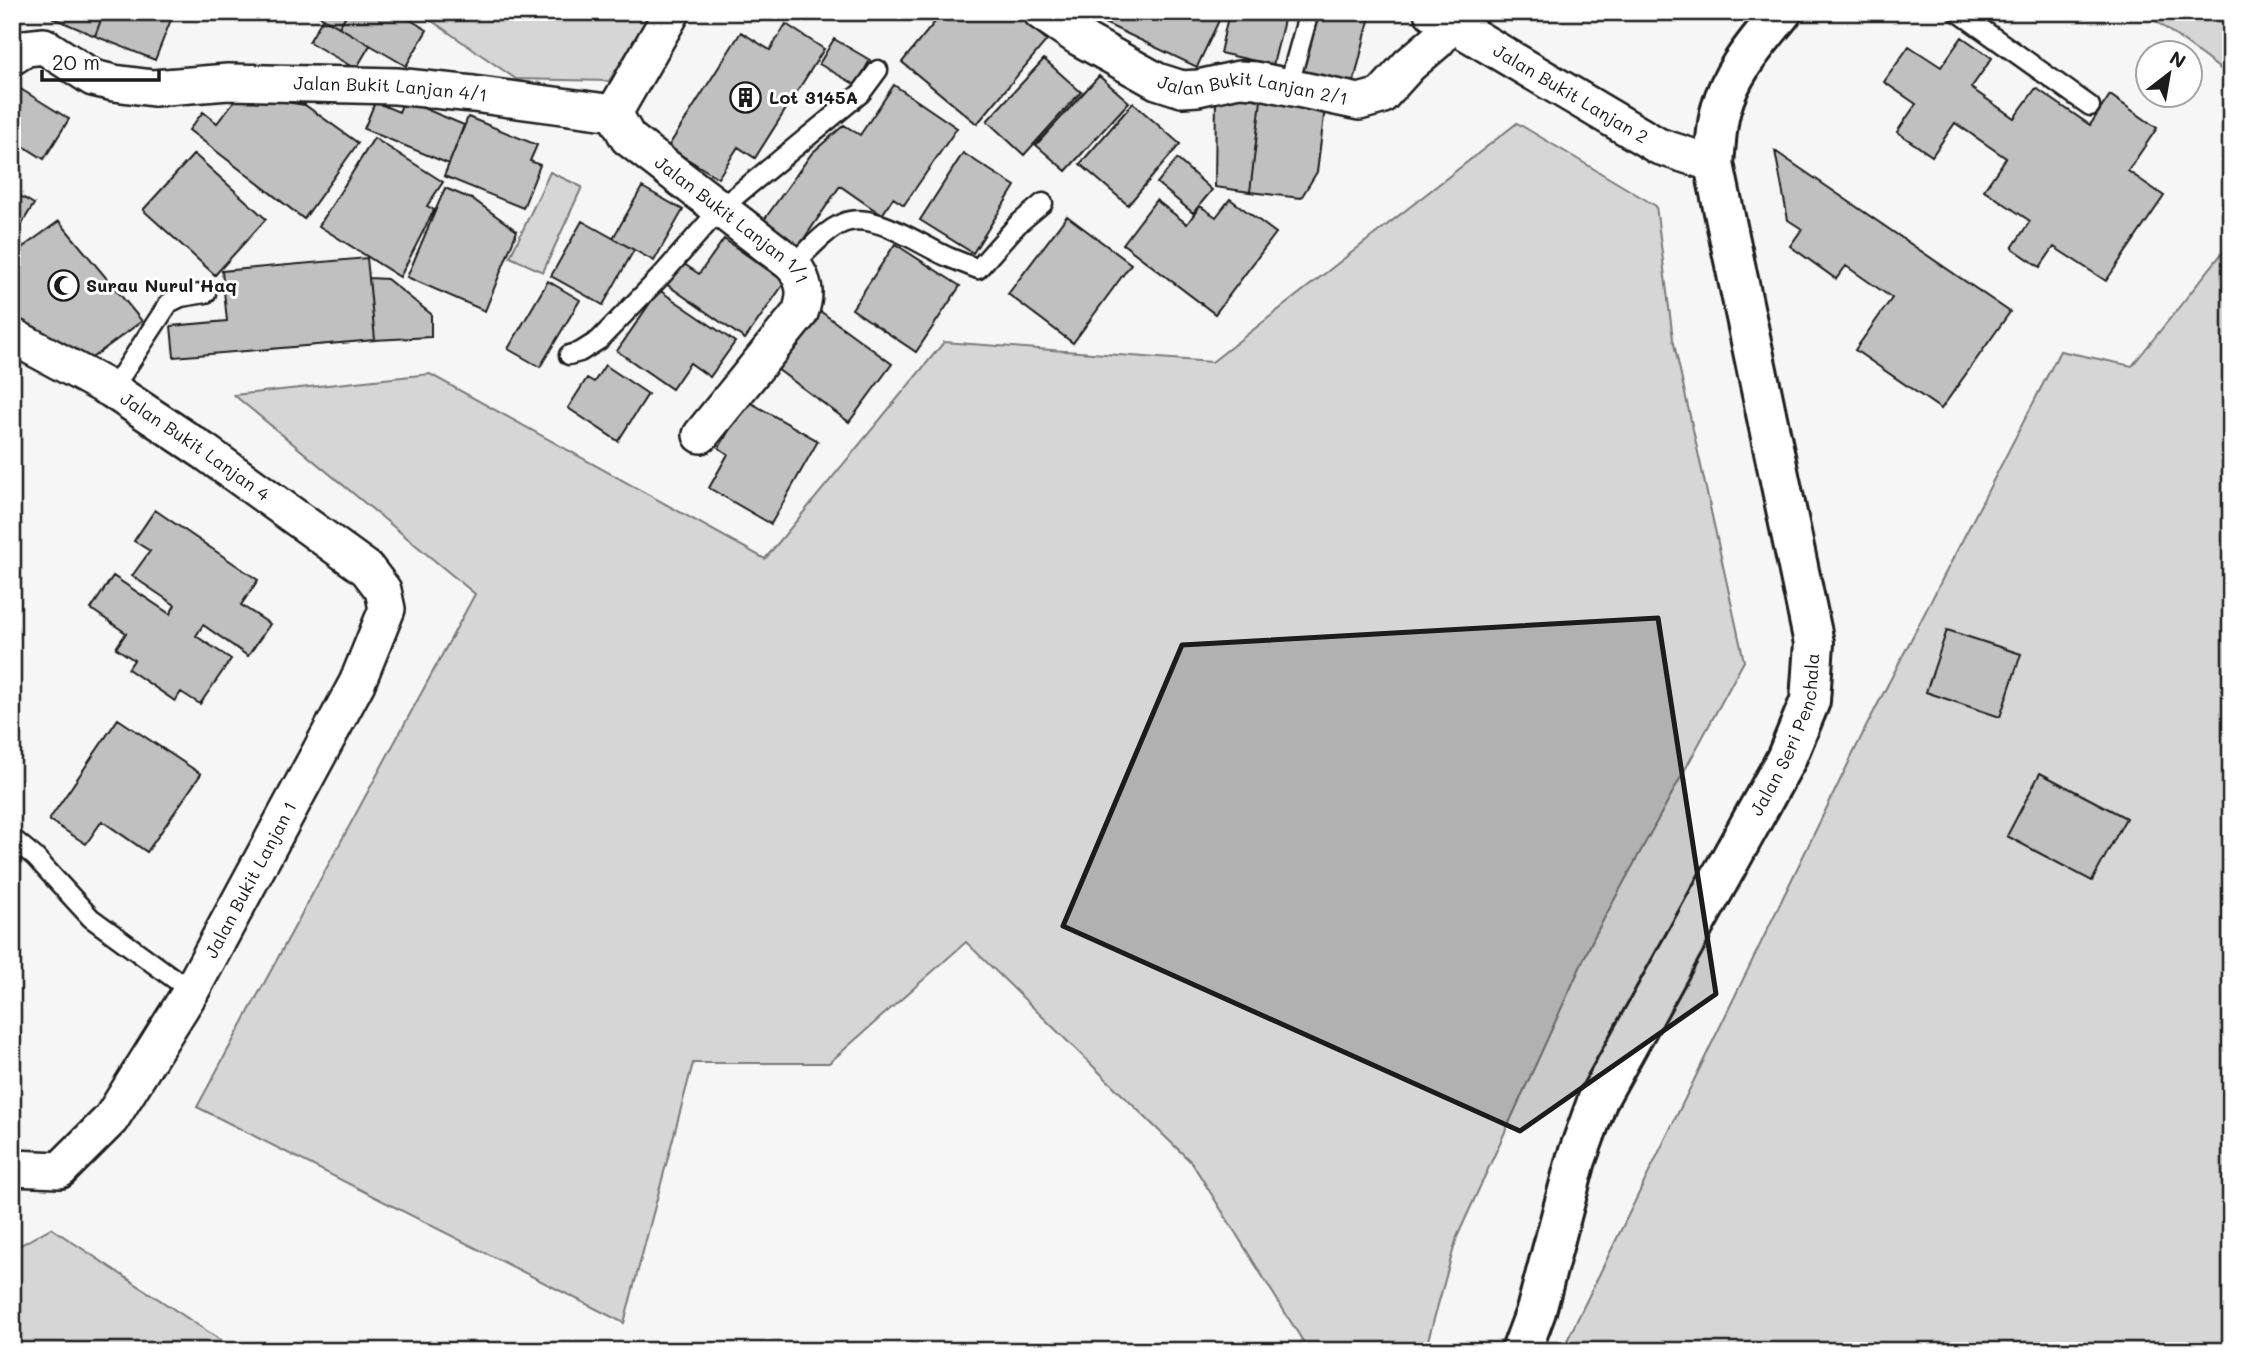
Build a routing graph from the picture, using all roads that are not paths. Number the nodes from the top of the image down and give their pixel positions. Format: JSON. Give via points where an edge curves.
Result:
{"nodes":[{"id":1,"x":672,"y":12,"type":"edge"},
{"id":2,"x":1041,"y":12,"type":"edge"},
{"id":3,"x":1309,"y":12,"type":"edge"},
{"id":4,"x":1782,"y":12,"type":"edge"},
{"id":5,"x":1958,"y":12,"type":"edge"},
{"id":6,"x":1442,"y":18,"type":"edge"},
{"id":7,"x":12,"y":57,"type":"edge"},
{"id":8,"x":878,"y":70,"type":"dead end"},
{"id":9,"x":1288,"y":88,"type":"junction"},
{"id":10,"x":2090,"y":106,"type":"dead end"},
{"id":11,"x":614,"y":113,"type":"junction"},
{"id":12,"x":1714,"y":164,"type":"junction"},
{"id":13,"x":1043,"y":203,"type":"dead end"},
{"id":14,"x":720,"y":209,"type":"junction"},
{"id":15,"x":793,"y":265,"type":"junction"},
{"id":16,"x":206,"y":293,"type":"dead end"},
{"id":17,"x":12,"y":336,"type":"edge"},
{"id":18,"x":569,"y":355,"type":"dead end"},
{"id":19,"x":112,"y":390,"type":"junction"},
{"id":20,"x":701,"y":435,"type":"dead end"},
{"id":21,"x":368,"y":569,"type":"joint"},
{"id":22,"x":12,"y":838,"type":"edge"},
{"id":23,"x":191,"y":990,"type":"junction"},
{"id":24,"x":12,"y":1168,"type":"edge"},
{"id":25,"x":1521,"y":1351,"type":"edge"}],
"edges":[{"from":1,"to":11,"type":"street"},
{"from":2,"to":9,"type":"street","name":"Jalan Bukit Lanjan 2/1","via":[[1157,81],[1182,89],[1239,79]]},
{"from":3,"to":9,"type":"lane"},
{"from":4,"to":12,"type":"street","name":"Jalan Seri Penchala","via":[[1727,92]]},
{"from":5,"to":10,"type":"lane"},
{"from":6,"to":9,"type":"street","name":"Jalan Bukit Lanjan 2/1","via":[[1437,41],[1381,96],[1359,102]]},
{"from":6,"to":12,"type":"street","name":"Jalan Bukit Lanjan 2","via":[[1658,146]]},
{"from":7,"to":11,"type":"street","name":"Jalan Bukit Lanjan 4/1","via":[[26,48],[44,46],[93,78],[153,88],[228,82],[396,86]]},
{"from":8,"to":14,"type":"lane","via":[[861,93]]},
{"from":11,"to":14,"type":"street","name":"Jalan Bukit Lanjan 1/1","via":[[628,138]]},
{"from":12,"to":25,"type":"street","name":"Jalan Seri Penchala","via":[[1814,643],[1811,701],[1786,759],[1598,1099]]},
{"from":13,"to":15,"type":"lane","via":[[978,269],[903,233],[857,219],[841,223]]},
{"from":14,"to":15,"type":"street","name":"Jalan Bukit Lanjan 1/1"},
{"from":14,"to":18,"type":"lane","via":[[599,340]]},
{"from":15,"to":20,"type":"street","name":"Jalan Bukit Lanjan 1/1","via":[[806,291],[800,313]]},
{"from":16,"to":19,"type":"lane","via":[[169,303]]},
{"from":17,"to":19,"type":"street","name":"Jalan Bukit Lanjan 4"},
{"from":19,"to":21,"type":"street","name":"Jalan Bukit Lanjan 4"},
{"from":21,"to":23,"type":"street","name":"Jalan Bukit Lanjan 1","via":[[383,590],[387,609],[357,683]]},
{"from":22,"to":23,"type":"lane","via":[[92,918]]},
{"from":23,"to":24,"type":"street","name":"Jalan Bukit Lanjan 1","via":[[111,1119],[60,1170]]}]}
